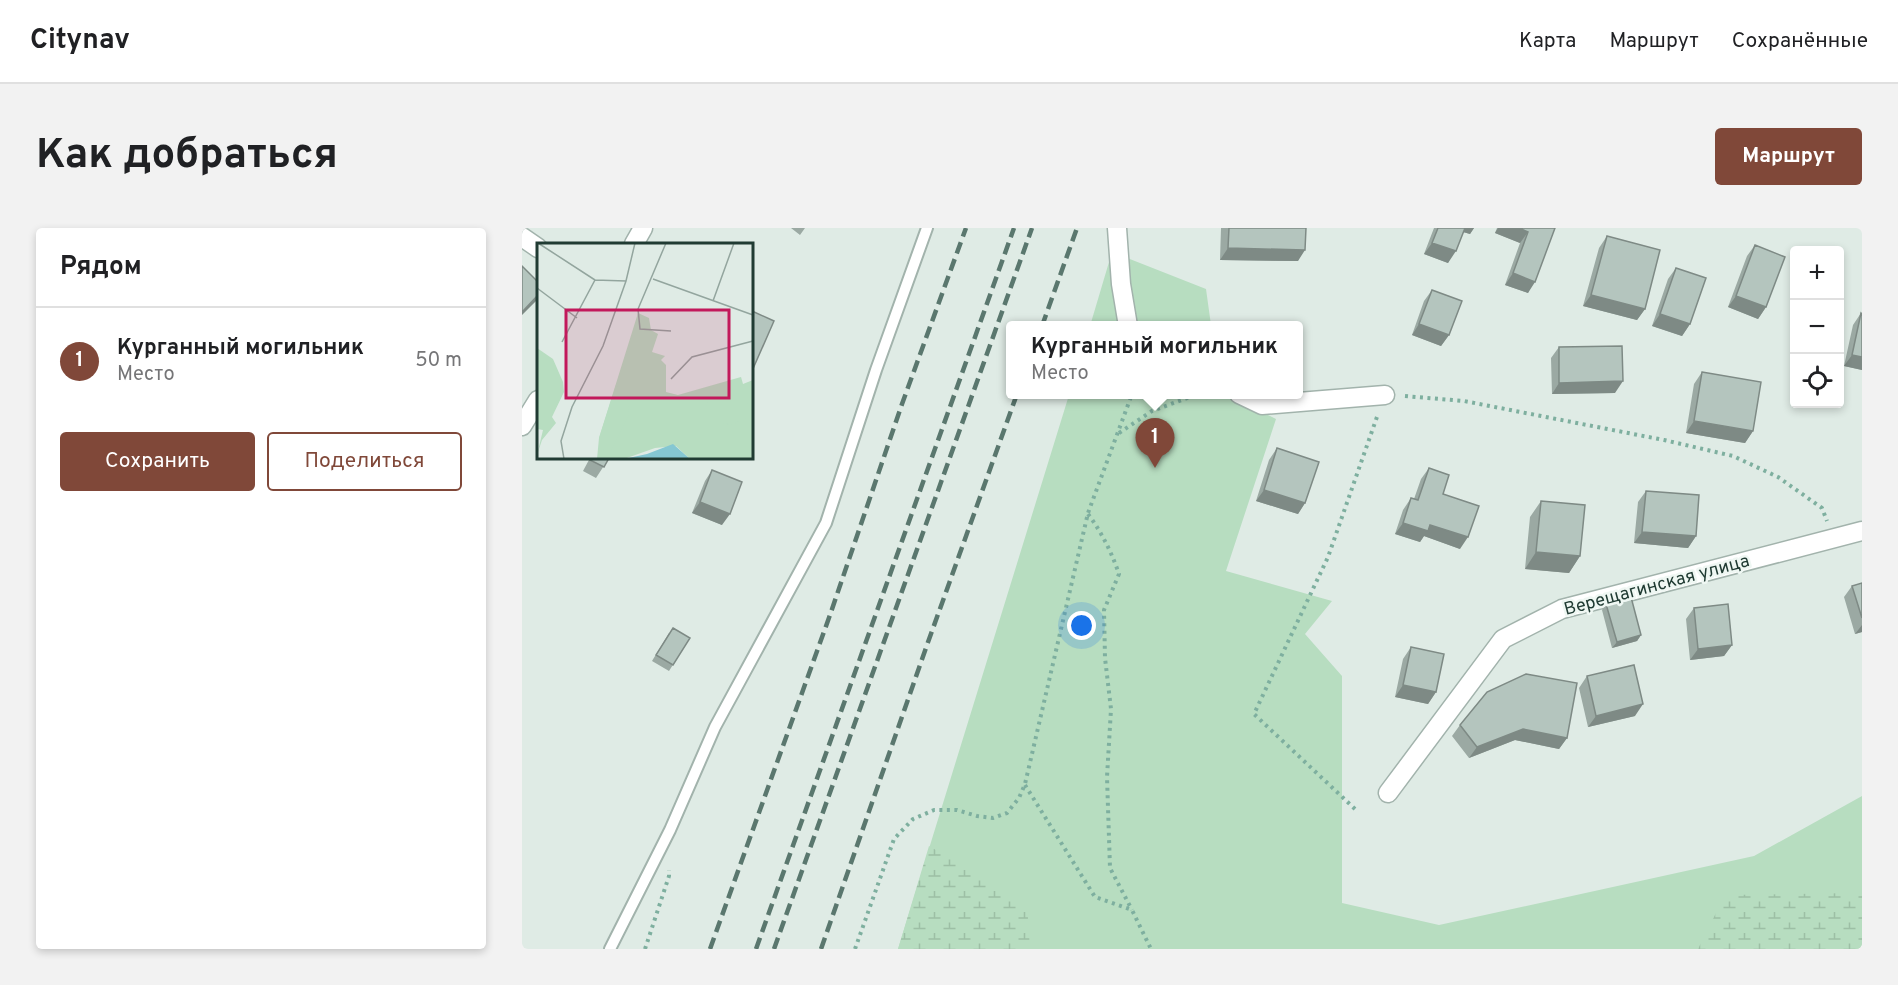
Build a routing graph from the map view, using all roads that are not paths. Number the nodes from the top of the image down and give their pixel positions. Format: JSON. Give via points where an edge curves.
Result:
{"nodes":[{"id":1,"x":643,"y":228,"type":"edge"},
{"id":2,"x":927,"y":228,"type":"edge"},
{"id":3,"x":1117,"y":228,"type":"edge"},
{"id":4,"x":522,"y":237,"type":"edge"},
{"id":5,"x":635,"y":243,"type":"edge"},
{"id":6,"x":537,"y":247,"type":"edge"},
{"id":7,"x":1127,"y":321,"type":"edge"},
{"id":8,"x":1385,"y":395,"type":"road end"},
{"id":9,"x":1249,"y":399,"type":"edge"},
{"id":10,"x":537,"y":402,"type":"edge"},
{"id":11,"x":522,"y":426,"type":"edge"},
{"id":12,"x":1862,"y":531,"type":"edge"},
{"id":13,"x":1388,"y":794,"type":"dead end"},
{"id":14,"x":610,"y":949,"type":"edge"}],
"edges":[{"from":1,"to":5,"type":"street"},
{"from":2,"to":14,"type":"lane","via":[[826,523],[715,727],[670,830]]},
{"from":3,"to":7,"type":"street"},
{"from":4,"to":6,"type":"street"},
{"from":8,"to":9,"type":"street","via":[[1262,405]]},
{"from":10,"to":11,"type":"street"},
{"from":12,"to":13,"type":"street","name":"Верещагинская улица","via":[[1562,609],[1503,639]]}]}
